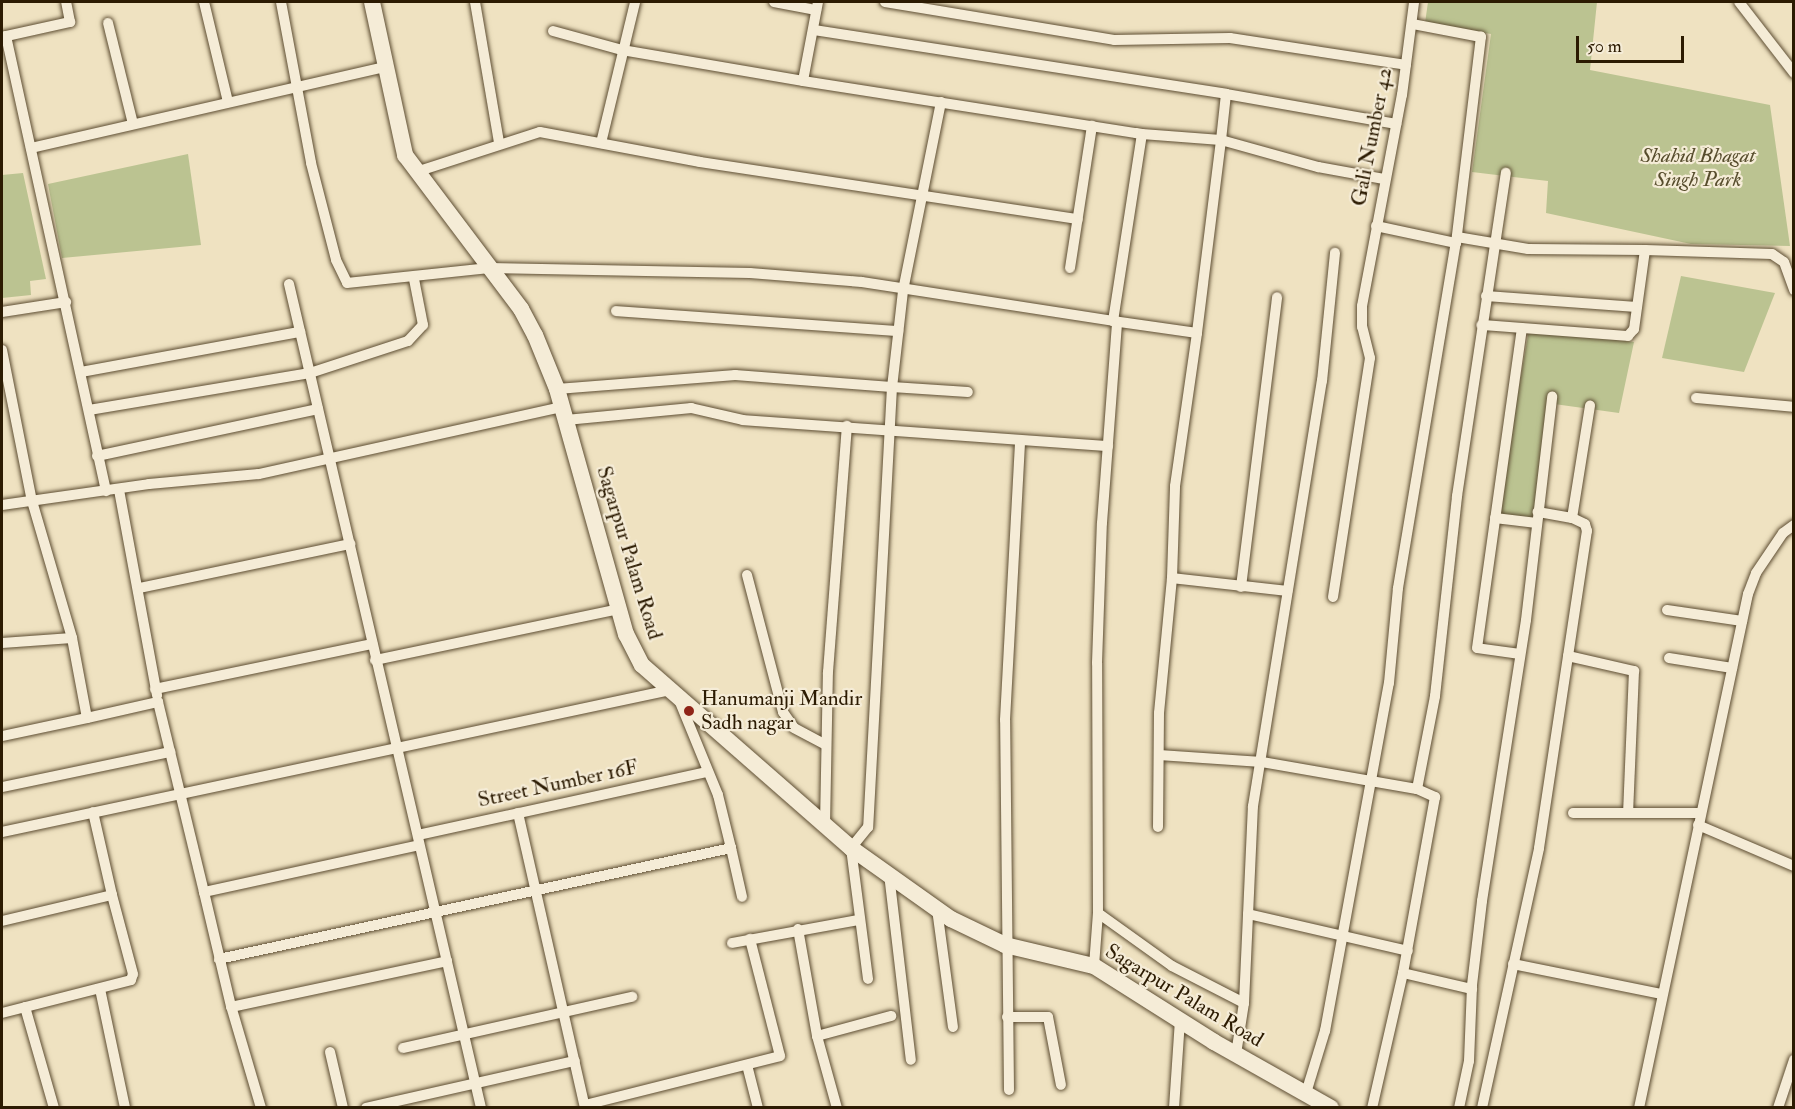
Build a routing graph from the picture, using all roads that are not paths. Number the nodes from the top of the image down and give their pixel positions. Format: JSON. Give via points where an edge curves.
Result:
{"nodes":[{"id":1,"x":66,"y":2,"type":"edge"},
{"id":2,"x":204,"y":2,"type":"edge"},
{"id":3,"x":281,"y":2,"type":"edge"},
{"id":4,"x":372,"y":2,"type":"edge"},
{"id":5,"x":475,"y":2,"type":"edge"},
{"id":6,"x":635,"y":2,"type":"edge"},
{"id":7,"x":774,"y":2,"type":"edge"},
{"id":8,"x":885,"y":2,"type":"edge"},
{"id":9,"x":1414,"y":2,"type":"edge"},
{"id":10,"x":1740,"y":2,"type":"edge"},
{"id":11,"x":817,"y":6,"type":"edge"},
{"id":12,"x":108,"y":23,"type":"dead end"},
{"id":13,"x":1413,"y":24,"type":"junction"},
{"id":14,"x":814,"y":30,"type":"junction"},
{"id":15,"x":553,"y":31,"type":"dead end"},
{"id":16,"x":4,"y":37,"type":"edge"},
{"id":17,"x":622,"y":50,"type":"junction"},
{"id":18,"x":1406,"y":65,"type":"junction"},
{"id":19,"x":386,"y":67,"type":"junction"},
{"id":20,"x":1794,"y":73,"type":"edge"},
{"id":21,"x":803,"y":81,"type":"junction"},
{"id":22,"x":297,"y":87,"type":"junction"},
{"id":23,"x":1226,"y":94,"type":"junction"},
{"id":24,"x":228,"y":102,"type":"junction"},
{"id":25,"x":941,"y":102,"type":"junction"},
{"id":26,"x":133,"y":124,"type":"junction"},
{"id":27,"x":1396,"y":124,"type":"junction"},
{"id":28,"x":1092,"y":126,"type":"junction"},
{"id":29,"x":1142,"y":134,"type":"junction"},
{"id":30,"x":1221,"y":140,"type":"junction"},
{"id":31,"x":499,"y":142,"type":"junction"},
{"id":32,"x":601,"y":143,"type":"junction"},
{"id":33,"x":31,"y":148,"type":"junction"},
{"id":34,"x":416,"y":172,"type":"junction"},
{"id":35,"x":1506,"y":173,"type":"dead end"},
{"id":36,"x":1384,"y":178,"type":"junction"},
{"id":37,"x":922,"y":194,"type":"junction"},
{"id":38,"x":1078,"y":219,"type":"junction"},
{"id":39,"x":1376,"y":226,"type":"junction"},
{"id":40,"x":1456,"y":240,"type":"junction"},
{"id":41,"x":1494,"y":244,"type":"junction"},
{"id":42,"x":1645,"y":250,"type":"junction"},
{"id":43,"x":1335,"y":253,"type":"dead end"},
{"id":44,"x":489,"y":268,"type":"junction"},
{"id":45,"x":1070,"y":268,"type":"dead end"},
{"id":46,"x":414,"y":279,"type":"junction"},
{"id":47,"x":289,"y":284,"type":"dead end"},
{"id":48,"x":904,"y":288,"type":"junction"},
{"id":49,"x":1794,"y":290,"type":"edge"},
{"id":50,"x":1486,"y":296,"type":"junction"},
{"id":51,"x":1277,"y":297,"type":"dead end"},
{"id":52,"x":66,"y":302,"type":"junction"},
{"id":53,"x":1637,"y":307,"type":"junction"},
{"id":54,"x":616,"y":311,"type":"dead end"},
{"id":55,"x":2,"y":312,"type":"edge"},
{"id":56,"x":1115,"y":321,"type":"junction"},
{"id":57,"x":1481,"y":325,"type":"junction"},
{"id":58,"x":1522,"y":328,"type":"junction"},
{"id":59,"x":898,"y":331,"type":"junction"},
{"id":60,"x":300,"y":332,"type":"junction"},
{"id":61,"x":1197,"y":333,"type":"junction"},
{"id":62,"x":2,"y":350,"type":"edge"},
{"id":63,"x":81,"y":372,"type":"junction"},
{"id":64,"x":310,"y":373,"type":"junction"},
{"id":65,"x":892,"y":387,"type":"junction"},
{"id":66,"x":557,"y":388,"type":"junction"},
{"id":67,"x":968,"y":392,"type":"dead end"},
{"id":68,"x":1552,"y":397,"type":"dead end"},
{"id":69,"x":1696,"y":398,"type":"dead end"},
{"id":70,"x":1590,"y":405,"type":"dead end"},
{"id":71,"x":1794,"y":407,"type":"edge"},
{"id":72,"x":318,"y":409,"type":"junction"},
{"id":73,"x":89,"y":410,"type":"junction"},
{"id":74,"x":564,"y":413,"type":"junction"},
{"id":75,"x":847,"y":426,"type":"junction"},
{"id":76,"x":889,"y":431,"type":"junction"},
{"id":77,"x":1020,"y":442,"type":"junction"},
{"id":78,"x":1108,"y":446,"type":"junction"},
{"id":79,"x":97,"y":456,"type":"junction"},
{"id":80,"x":329,"y":457,"type":"junction"},
{"id":81,"x":119,"y":490,"type":"junction"},
{"id":82,"x":106,"y":491,"type":"junction"},
{"id":83,"x":32,"y":501,"type":"junction"},
{"id":84,"x":2,"y":505,"type":"edge"},
{"id":85,"x":1537,"y":517,"type":"junction"},
{"id":86,"x":1495,"y":518,"type":"junction"},
{"id":87,"x":1572,"y":518,"type":"junction"},
{"id":88,"x":1794,"y":525,"type":"edge"},
{"id":89,"x":350,"y":544,"type":"junction"},
{"id":90,"x":747,"y":575,"type":"dead end"},
{"id":91,"x":1172,"y":578,"type":"junction"},
{"id":92,"x":1241,"y":587,"type":"junction"},
{"id":93,"x":139,"y":588,"type":"junction"},
{"id":94,"x":1287,"y":591,"type":"junction"},
{"id":95,"x":1333,"y":597,"type":"dead end"},
{"id":96,"x":620,"y":609,"type":"junction"},
{"id":97,"x":1667,"y":610,"type":"dead end"},
{"id":98,"x":1742,"y":621,"type":"junction"},
{"id":99,"x":72,"y":638,"type":"junction"},
{"id":100,"x":2,"y":643,"type":"edge"},
{"id":101,"x":372,"y":645,"type":"junction"},
{"id":102,"x":1520,"y":654,"type":"junction"},
{"id":103,"x":1568,"y":656,"type":"junction"},
{"id":104,"x":1669,"y":658,"type":"dead end"},
{"id":105,"x":375,"y":660,"type":"junction"},
{"id":106,"x":1732,"y":669,"type":"junction"},
{"id":107,"x":155,"y":689,"type":"junction"},
{"id":108,"x":674,"y":693,"type":"junction"},
{"id":109,"x":158,"y":702,"type":"junction"},
{"id":110,"x":87,"y":718,"type":"junction"},
{"id":111,"x":2,"y":736,"type":"edge"},
{"id":112,"x":826,"y":745,"type":"junction"},
{"id":113,"x":394,"y":748,"type":"junction"},
{"id":114,"x":170,"y":752,"type":"junction"},
{"id":115,"x":1158,"y":754,"type":"junction"},
{"id":116,"x":1262,"y":762,"type":"junction"},
{"id":117,"x":707,"y":772,"type":"junction"},
{"id":118,"x":1371,"y":783,"type":"junction"},
{"id":119,"x":2,"y":787,"type":"edge"},
{"id":120,"x":1418,"y":789,"type":"junction"},
{"id":121,"x":181,"y":796,"type":"junction"},
{"id":122,"x":93,"y":812,"type":"junction"},
{"id":123,"x":518,"y":813,"type":"junction"},
{"id":124,"x":1573,"y":813,"type":"dead end"},
{"id":125,"x":1628,"y":813,"type":"junction"},
{"id":126,"x":1699,"y":819,"type":"junction"},
{"id":127,"x":825,"y":825,"type":"junction"},
{"id":128,"x":1158,"y":827,"type":"dead end"},
{"id":129,"x":2,"y":832,"type":"edge"},
{"id":130,"x":418,"y":840,"type":"junction"},
{"id":131,"x":731,"y":848,"type":"junction"},
{"id":132,"x":851,"y":848,"type":"junction"},
{"id":133,"x":1794,"y":866,"type":"edge"},
{"id":134,"x":889,"y":874,"type":"junction"},
{"id":135,"x":204,"y":892,"type":"junction"},
{"id":136,"x":536,"y":892,"type":"junction"},
{"id":137,"x":112,"y":895,"type":"junction"},
{"id":138,"x":742,"y":897,"type":"dead end"},
{"id":139,"x":937,"y":909,"type":"junction"},
{"id":140,"x":435,"y":912,"type":"junction"},
{"id":141,"x":1098,"y":913,"type":"junction"},
{"id":142,"x":1248,"y":914,"type":"junction"},
{"id":143,"x":860,"y":920,"type":"junction"},
{"id":144,"x":2,"y":921,"type":"edge"},
{"id":145,"x":798,"y":929,"type":"junction"},
{"id":146,"x":1342,"y":937,"type":"junction"},
{"id":147,"x":750,"y":939,"type":"junction"},
{"id":148,"x":732,"y":944,"type":"dead end"},
{"id":149,"x":1005,"y":945,"type":"junction"},
{"id":150,"x":1408,"y":951,"type":"junction"},
{"id":151,"x":219,"y":959,"type":"junction"},
{"id":152,"x":447,"y":961,"type":"junction"},
{"id":153,"x":1513,"y":964,"type":"junction"},
{"id":154,"x":1094,"y":966,"type":"junction"},
{"id":155,"x":1403,"y":973,"type":"junction"},
{"id":156,"x":868,"y":979,"type":"dead end"},
{"id":157,"x":1472,"y":988,"type":"junction"},
{"id":158,"x":100,"y":989,"type":"junction"},
{"id":159,"x":1662,"y":994,"type":"junction"},
{"id":160,"x":632,"y":997,"type":"dead end"},
{"id":161,"x":1244,"y":1003,"type":"junction"},
{"id":162,"x":25,"y":1007,"type":"junction"},
{"id":163,"x":231,"y":1007,"type":"junction"},
{"id":164,"x":563,"y":1011,"type":"junction"},
{"id":165,"x":2,"y":1012,"type":"edge"},
{"id":166,"x":891,"y":1016,"type":"dead end"},
{"id":167,"x":1007,"y":1017,"type":"junction"},
{"id":168,"x":1180,"y":1020,"type":"junction"},
{"id":169,"x":953,"y":1027,"type":"dead end"},
{"id":170,"x":464,"y":1035,"type":"junction"},
{"id":171,"x":817,"y":1036,"type":"junction"},
{"id":172,"x":404,"y":1048,"type":"dead end"},
{"id":173,"x":330,"y":1052,"type":"dead end"},
{"id":174,"x":1236,"y":1054,"type":"junction"},
{"id":175,"x":911,"y":1060,"type":"dead end"},
{"id":176,"x":1794,"y":1060,"type":"edge"},
{"id":177,"x":575,"y":1061,"type":"junction"},
{"id":178,"x":747,"y":1065,"type":"junction"},
{"id":179,"x":475,"y":1084,"type":"junction"},
{"id":180,"x":1061,"y":1085,"type":"dead end"},
{"id":181,"x":1009,"y":1090,"type":"dead end"},
{"id":182,"x":1306,"y":1093,"type":"junction"},
{"id":183,"x":585,"y":1106,"type":"edge"},
{"id":184,"x":54,"y":1107,"type":"edge"},
{"id":185,"x":125,"y":1107,"type":"edge"},
{"id":186,"x":261,"y":1107,"type":"edge"},
{"id":187,"x":343,"y":1107,"type":"edge"},
{"id":188,"x":366,"y":1107,"type":"edge"},
{"id":189,"x":481,"y":1107,"type":"edge"},
{"id":190,"x":758,"y":1107,"type":"edge"},
{"id":191,"x":837,"y":1107,"type":"edge"},
{"id":192,"x":1174,"y":1107,"type":"edge"},
{"id":193,"x":1331,"y":1107,"type":"edge"},
{"id":194,"x":1372,"y":1107,"type":"edge"},
{"id":195,"x":1459,"y":1107,"type":"edge"},
{"id":196,"x":1482,"y":1107,"type":"edge"},
{"id":197,"x":1639,"y":1107,"type":"edge"},
{"id":198,"x":1778,"y":1107,"type":"edge"}],
"edges":[{"from":1,"to":16,"type":"street","via":[[70,22]]},
{"from":2,"to":24,"type":"street"},
{"from":3,"to":22,"type":"street"},
{"from":4,"to":19,"type":"street","name":"Sagarpur Palam Road"},
{"from":5,"to":31,"type":"street"},
{"from":6,"to":17,"type":"street"},
{"from":7,"to":11,"type":"street"},
{"from":8,"to":18,"type":"street","via":[[1114,40],[1230,38]]},
{"from":9,"to":13,"type":"street","name":"Gali Number 42"},
{"from":10,"to":20,"type":"street"},
{"from":11,"to":14,"type":"street"},
{"from":12,"to":26,"type":"street"},
{"from":13,"to":18,"type":"street","name":"Gali Number 42"},
{"from":13,"to":40,"type":"street","via":[[1482,37]]},
{"from":14,"to":21,"type":"street"},
{"from":14,"to":23,"type":"street"},
{"from":15,"to":17,"type":"street"},
{"from":16,"to":33,"type":"street"},
{"from":17,"to":21,"type":"street"},
{"from":17,"to":32,"type":"street"},
{"from":18,"to":27,"type":"street","name":"Gali Number 42"},
{"from":19,"to":22,"type":"street"},
{"from":19,"to":34,"type":"street","name":"Sagarpur Palam Road","via":[[405,155]]},
{"from":21,"to":25,"type":"street"},
{"from":22,"to":24,"type":"street"},
{"from":22,"to":46,"type":"street","via":[[311,163],[344,279],[362,284]]},
{"from":23,"to":27,"type":"street"},
{"from":23,"to":30,"type":"street"},
{"from":24,"to":26,"type":"street"},
{"from":25,"to":28,"type":"street"},
{"from":25,"to":37,"type":"street"},
{"from":26,"to":33,"type":"street"},
{"from":27,"to":36,"type":"street","name":"Gali Number 42"},
{"from":28,"to":29,"type":"street"},
{"from":28,"to":38,"type":"street"},
{"from":29,"to":30,"type":"street"},
{"from":29,"to":56,"type":"street"},
{"from":30,"to":36,"type":"street","via":[[1318,167]]},
{"from":30,"to":61,"type":"street"},
{"from":31,"to":32,"type":"street","via":[[540,132]]},
{"from":31,"to":34,"type":"street"},
{"from":32,"to":37,"type":"street"},
{"from":33,"to":52,"type":"street"},
{"from":34,"to":44,"type":"street","name":"Sagarpur Palam Road"},
{"from":35,"to":41,"type":"street"},
{"from":36,"to":39,"type":"street","name":"Gali Number 42"},
{"from":37,"to":38,"type":"street"},
{"from":37,"to":48,"type":"street"},
{"from":38,"to":45,"type":"street"},
{"from":39,"to":40,"type":"street"},
{"from":39,"to":95,"type":"street","name":"Gali Number 42","via":[[1361,319],[1370,358]]},
{"from":40,"to":41,"type":"street"},
{"from":40,"to":118,"type":"street","via":[[1398,588],[1389,683]]},
{"from":41,"to":42,"type":"street","via":[[1528,249]]},
{"from":41,"to":50,"type":"street"},
{"from":42,"to":49,"type":"street","via":[[1772,254],[1784,262]]},
{"from":42,"to":53,"type":"street"},
{"from":43,"to":94,"type":"street","via":[[1322,381]]},
{"from":44,"to":46,"type":"street"},
{"from":44,"to":48,"type":"street","via":[[816,276]]},
{"from":44,"to":66,"type":"street","name":"Sagarpur Palam Road","via":[[528,321]]},
{"from":46,"to":64,"type":"street","via":[[423,316],[420,332],[408,341]]},
{"from":47,"to":60,"type":"street"},
{"from":48,"to":56,"type":"street"},
{"from":48,"to":59,"type":"street"},
{"from":50,"to":53,"type":"street"},
{"from":50,"to":57,"type":"street"},
{"from":51,"to":92,"type":"street"},
{"from":52,"to":55,"type":"street"},
{"from":52,"to":63,"type":"street"},
{"from":53,"to":58,"type":"street","via":[[1633,334],[1628,336]]},
{"from":54,"to":59,"type":"street"},
{"from":56,"to":61,"type":"street"},
{"from":56,"to":78,"type":"street"},
{"from":57,"to":58,"type":"street"},
{"from":57,"to":120,"type":"street","via":[[1435,696]]},
{"from":58,"to":86,"type":"street"},
{"from":59,"to":65,"type":"street"},
{"from":60,"to":63,"type":"street"},
{"from":60,"to":64,"type":"street"},
{"from":61,"to":91,"type":"street","via":[[1175,486]]},
{"from":62,"to":83,"type":"street"},
{"from":63,"to":73,"type":"street"},
{"from":64,"to":72,"type":"street"},
{"from":64,"to":73,"type":"street"},
{"from":65,"to":66,"type":"street","via":[[735,375]]},
{"from":65,"to":67,"type":"street"},
{"from":65,"to":76,"type":"street"},
{"from":66,"to":74,"type":"street","name":"Sagarpur Palam Road"},
{"from":68,"to":85,"type":"street"},
{"from":69,"to":71,"type":"street"},
{"from":70,"to":87,"type":"street"},
{"from":72,"to":79,"type":"street"},
{"from":72,"to":80,"type":"street"},
{"from":73,"to":79,"type":"street"},
{"from":74,"to":75,"type":"street","via":[[691,408],[734,419]]},
{"from":74,"to":80,"type":"street"},
{"from":74,"to":96,"type":"street","name":"Sagarpur Palam Road"},
{"from":75,"to":76,"type":"street"},
{"from":75,"to":112,"type":"street"},
{"from":76,"to":77,"type":"street","via":[[964,434]]},
{"from":76,"to":132,"type":"street","via":[[868,827]]},
{"from":77,"to":78,"type":"street"},
{"from":77,"to":149,"type":"street","via":[[1005,720]]},
{"from":78,"to":141,"type":"street","via":[[1097,663]]},
{"from":79,"to":82,"type":"street"},
{"from":80,"to":81,"type":"street","via":[[259,474]]},
{"from":80,"to":89,"type":"street"},
{"from":81,"to":82,"type":"street"},
{"from":81,"to":93,"type":"street"},
{"from":82,"to":83,"type":"street"},
{"from":83,"to":84,"type":"street"},
{"from":83,"to":99,"type":"street"},
{"from":85,"to":86,"type":"street"},
{"from":85,"to":87,"type":"street"},
{"from":85,"to":102,"type":"street"},
{"from":86,"to":102,"type":"street","via":[[1476,648]]},
{"from":87,"to":103,"type":"street","via":[[1585,524],[1587,531]]},
{"from":88,"to":98,"type":"street","via":[[1783,533],[1756,573]]},
{"from":89,"to":93,"type":"street"},
{"from":89,"to":101,"type":"street"},
{"from":90,"to":112,"type":"street","via":[[783,712],[794,728]]},
{"from":91,"to":92,"type":"street"},
{"from":91,"to":115,"type":"street"},
{"from":92,"to":94,"type":"street"},
{"from":93,"to":107,"type":"street"},
{"from":94,"to":116,"type":"street"},
{"from":96,"to":105,"type":"street"},
{"from":96,"to":108,"type":"street","name":"Sagarpur Palam Road","via":[[642,665]]},
{"from":97,"to":98,"type":"street"},
{"from":98,"to":106,"type":"street"},
{"from":99,"to":100,"type":"street"},
{"from":99,"to":110,"type":"street"},
{"from":101,"to":105,"type":"street"},
{"from":101,"to":107,"type":"street"},
{"from":102,"to":157,"type":"street"},
{"from":103,"to":125,"type":"street","via":[[1634,670]]},
{"from":103,"to":153,"type":"street","via":[[1539,848]]},
{"from":104,"to":106,"type":"street"},
{"from":105,"to":113,"type":"street"},
{"from":106,"to":126,"type":"street"},
{"from":107,"to":109,"type":"street"},
{"from":108,"to":113,"type":"street"},
{"from":108,"to":117,"type":"street"},
{"from":108,"to":127,"type":"street","name":"Sagarpur Palam Road"},
{"from":109,"to":110,"type":"street"},
{"from":109,"to":114,"type":"street"},
{"from":110,"to":111,"type":"street"},
{"from":112,"to":127,"type":"street"},
{"from":113,"to":121,"type":"street"},
{"from":113,"to":130,"type":"street"},
{"from":114,"to":119,"type":"street"},
{"from":114,"to":121,"type":"street"},
{"from":115,"to":116,"type":"street"},
{"from":115,"to":128,"type":"street"},
{"from":116,"to":118,"type":"street"},
{"from":116,"to":142,"type":"street","via":[[1253,806]]},
{"from":117,"to":123,"type":"street","name":"Street Number 16F"},
{"from":117,"to":131,"type":"street","via":[[723,812]]},
{"from":118,"to":120,"type":"street"},
{"from":118,"to":146,"type":"street"},
{"from":120,"to":150,"type":"street","via":[[1435,797],[1436,806]]},
{"from":121,"to":122,"type":"street"},
{"from":121,"to":135,"type":"street"},
{"from":122,"to":129,"type":"street"},
{"from":122,"to":137,"type":"street"},
{"from":123,"to":130,"type":"street","name":"Street Number 16F"},
{"from":123,"to":136,"type":"street"},
{"from":124,"to":125,"type":"street"},
{"from":125,"to":126,"type":"street"},
{"from":126,"to":133,"type":"street"},
{"from":126,"to":159,"type":"street"},
{"from":127,"to":132,"type":"street","name":"Sagarpur Palam Road"},
{"from":130,"to":135,"type":"street","name":"Street Number 16F"},
{"from":130,"to":140,"type":"street"},
{"from":131,"to":136,"type":"street"},
{"from":131,"to":138,"type":"street"},
{"from":132,"to":134,"type":"street","name":"Sagarpur Palam Road"},
{"from":132,"to":143,"type":"street"},
{"from":134,"to":139,"type":"street","name":"Sagarpur Palam Road"},
{"from":134,"to":175,"type":"street"},
{"from":135,"to":151,"type":"street"},
{"from":136,"to":140,"type":"street"},
{"from":136,"to":164,"type":"street"},
{"from":137,"to":144,"type":"street"},
{"from":137,"to":158,"type":"street","via":[[133,977]]},
{"from":139,"to":149,"type":"street","name":"Sagarpur Palam Road"},
{"from":139,"to":169,"type":"street"},
{"from":140,"to":151,"type":"street"},
{"from":140,"to":152,"type":"street"},
{"from":141,"to":154,"type":"street"},
{"from":141,"to":161,"type":"street","via":[[1172,966]]},
{"from":142,"to":146,"type":"street"},
{"from":142,"to":161,"type":"street"},
{"from":143,"to":145,"type":"street"},
{"from":143,"to":156,"type":"street"},
{"from":145,"to":147,"type":"street"},
{"from":145,"to":171,"type":"street"},
{"from":146,"to":150,"type":"street"},
{"from":146,"to":182,"type":"street","via":[[1325,1031]]},
{"from":147,"to":148,"type":"street"},
{"from":147,"to":178,"type":"street","via":[[782,1054]]},
{"from":149,"to":154,"type":"street","name":"Sagarpur Palam Road"},
{"from":149,"to":167,"type":"street"},
{"from":150,"to":155,"type":"street"},
{"from":151,"to":163,"type":"street"},
{"from":152,"to":163,"type":"street"},
{"from":152,"to":170,"type":"street"},
{"from":153,"to":159,"type":"street"},
{"from":153,"to":196,"type":"street"},
{"from":154,"to":168,"type":"street","name":"Sagarpur Palam Road"},
{"from":155,"to":157,"type":"street"},
{"from":155,"to":194,"type":"street"},
{"from":157,"to":195,"type":"street","via":[[1469,1061]]},
{"from":158,"to":162,"type":"street"},
{"from":158,"to":185,"type":"street"},
{"from":159,"to":197,"type":"street"},
{"from":160,"to":164,"type":"street"},
{"from":161,"to":174,"type":"street"},
{"from":162,"to":165,"type":"street"},
{"from":162,"to":184,"type":"street"},
{"from":163,"to":186,"type":"street"},
{"from":164,"to":170,"type":"street"},
{"from":164,"to":177,"type":"street"},
{"from":166,"to":171,"type":"street"},
{"from":167,"to":180,"type":"street","via":[[1048,1017]]},
{"from":167,"to":181,"type":"street"},
{"from":168,"to":174,"type":"street","name":"Sagarpur Palam Road"},
{"from":168,"to":192,"type":"street"},
{"from":170,"to":172,"type":"street"},
{"from":170,"to":179,"type":"street"},
{"from":171,"to":191,"type":"street"},
{"from":173,"to":187,"type":"street"},
{"from":174,"to":182,"type":"street","name":"Sagarpur Palam Road"},
{"from":176,"to":198,"type":"street"},
{"from":177,"to":179,"type":"street"},
{"from":177,"to":183,"type":"street"},
{"from":178,"to":183,"type":"street"},
{"from":178,"to":190,"type":"street"},
{"from":179,"to":188,"type":"street"},
{"from":179,"to":189,"type":"street"},
{"from":182,"to":193,"type":"street","name":"Sagarpur Palam Road"}]}
